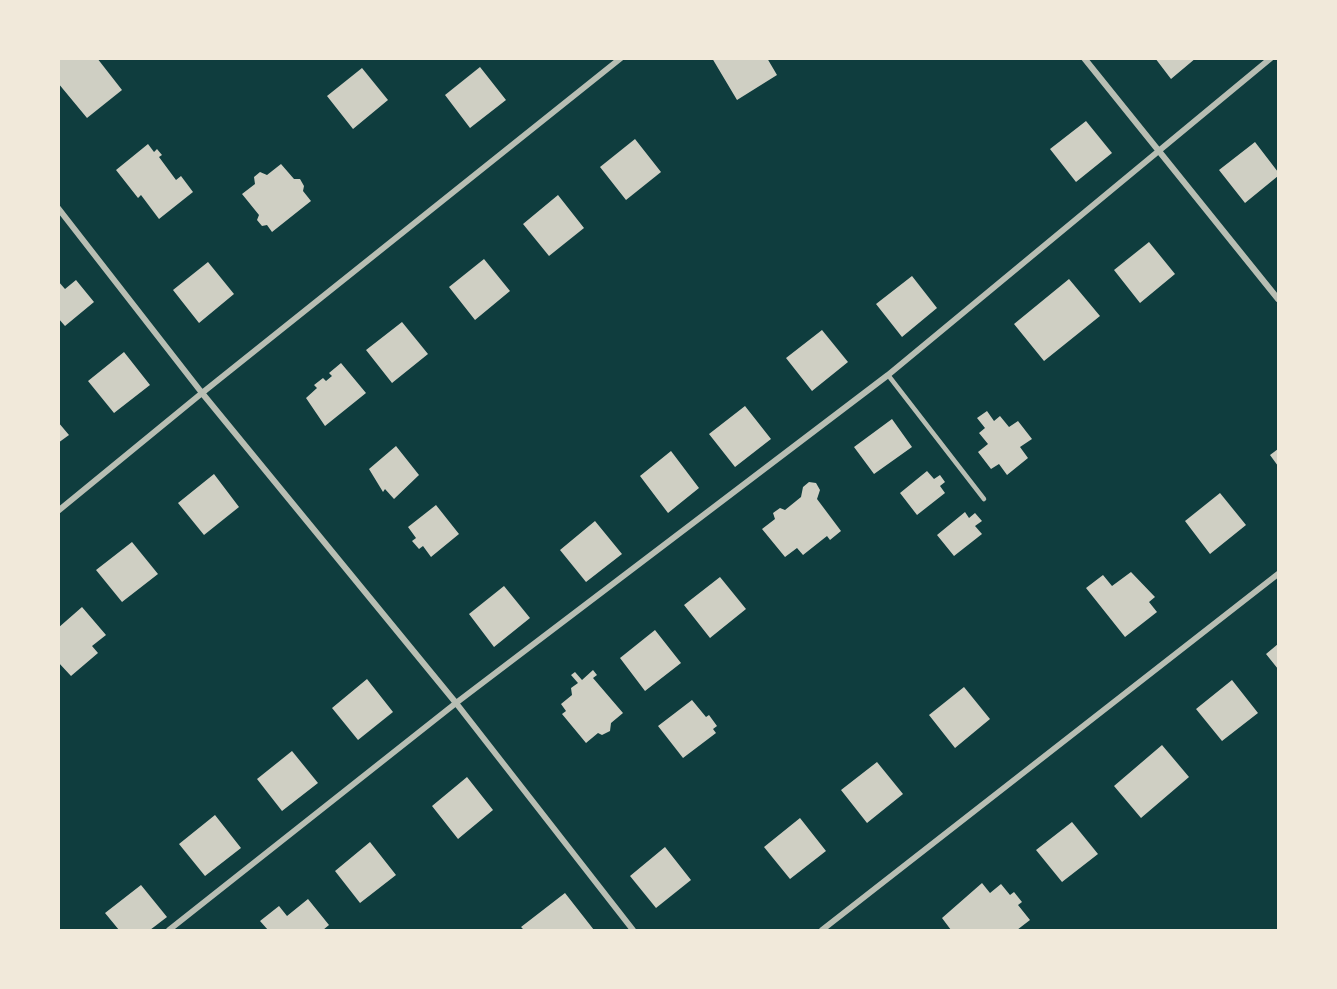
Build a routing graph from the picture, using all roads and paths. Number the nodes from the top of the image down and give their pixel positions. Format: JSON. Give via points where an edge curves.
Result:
{"nodes":[{"id":1,"x":621,"y":58,"type":"edge"},
{"id":2,"x":1084,"y":58,"type":"edge"},
{"id":3,"x":1270,"y":58,"type":"edge"},
{"id":4,"x":1158,"y":150,"type":"junction"},
{"id":5,"x":58,"y":208,"type":"edge"},
{"id":6,"x":1278,"y":299,"type":"edge"},
{"id":7,"x":888,"y":375,"type":"junction"},
{"id":8,"x":202,"y":393,"type":"junction"},
{"id":9,"x":984,"y":499,"type":"dead end"},
{"id":10,"x":58,"y":511,"type":"edge"},
{"id":11,"x":1278,"y":574,"type":"edge"},
{"id":12,"x":456,"y":703,"type":"junction"},
{"id":13,"x":169,"y":930,"type":"edge"},
{"id":14,"x":633,"y":930,"type":"edge"},
{"id":15,"x":822,"y":930,"type":"edge"}],
"edges":[{"from":1,"to":8,"type":"street"},
{"from":2,"to":4,"type":"street"},
{"from":3,"to":4,"type":"street"},
{"from":4,"to":6,"type":"street"},
{"from":4,"to":7,"type":"street"},
{"from":5,"to":8,"type":"street"},
{"from":7,"to":9,"type":"lane"},
{"from":7,"to":12,"type":"street"},
{"from":8,"to":10,"type":"street"},
{"from":8,"to":12,"type":"street"},
{"from":11,"to":15,"type":"street"},
{"from":12,"to":13,"type":"street"},
{"from":12,"to":14,"type":"street"}]}
